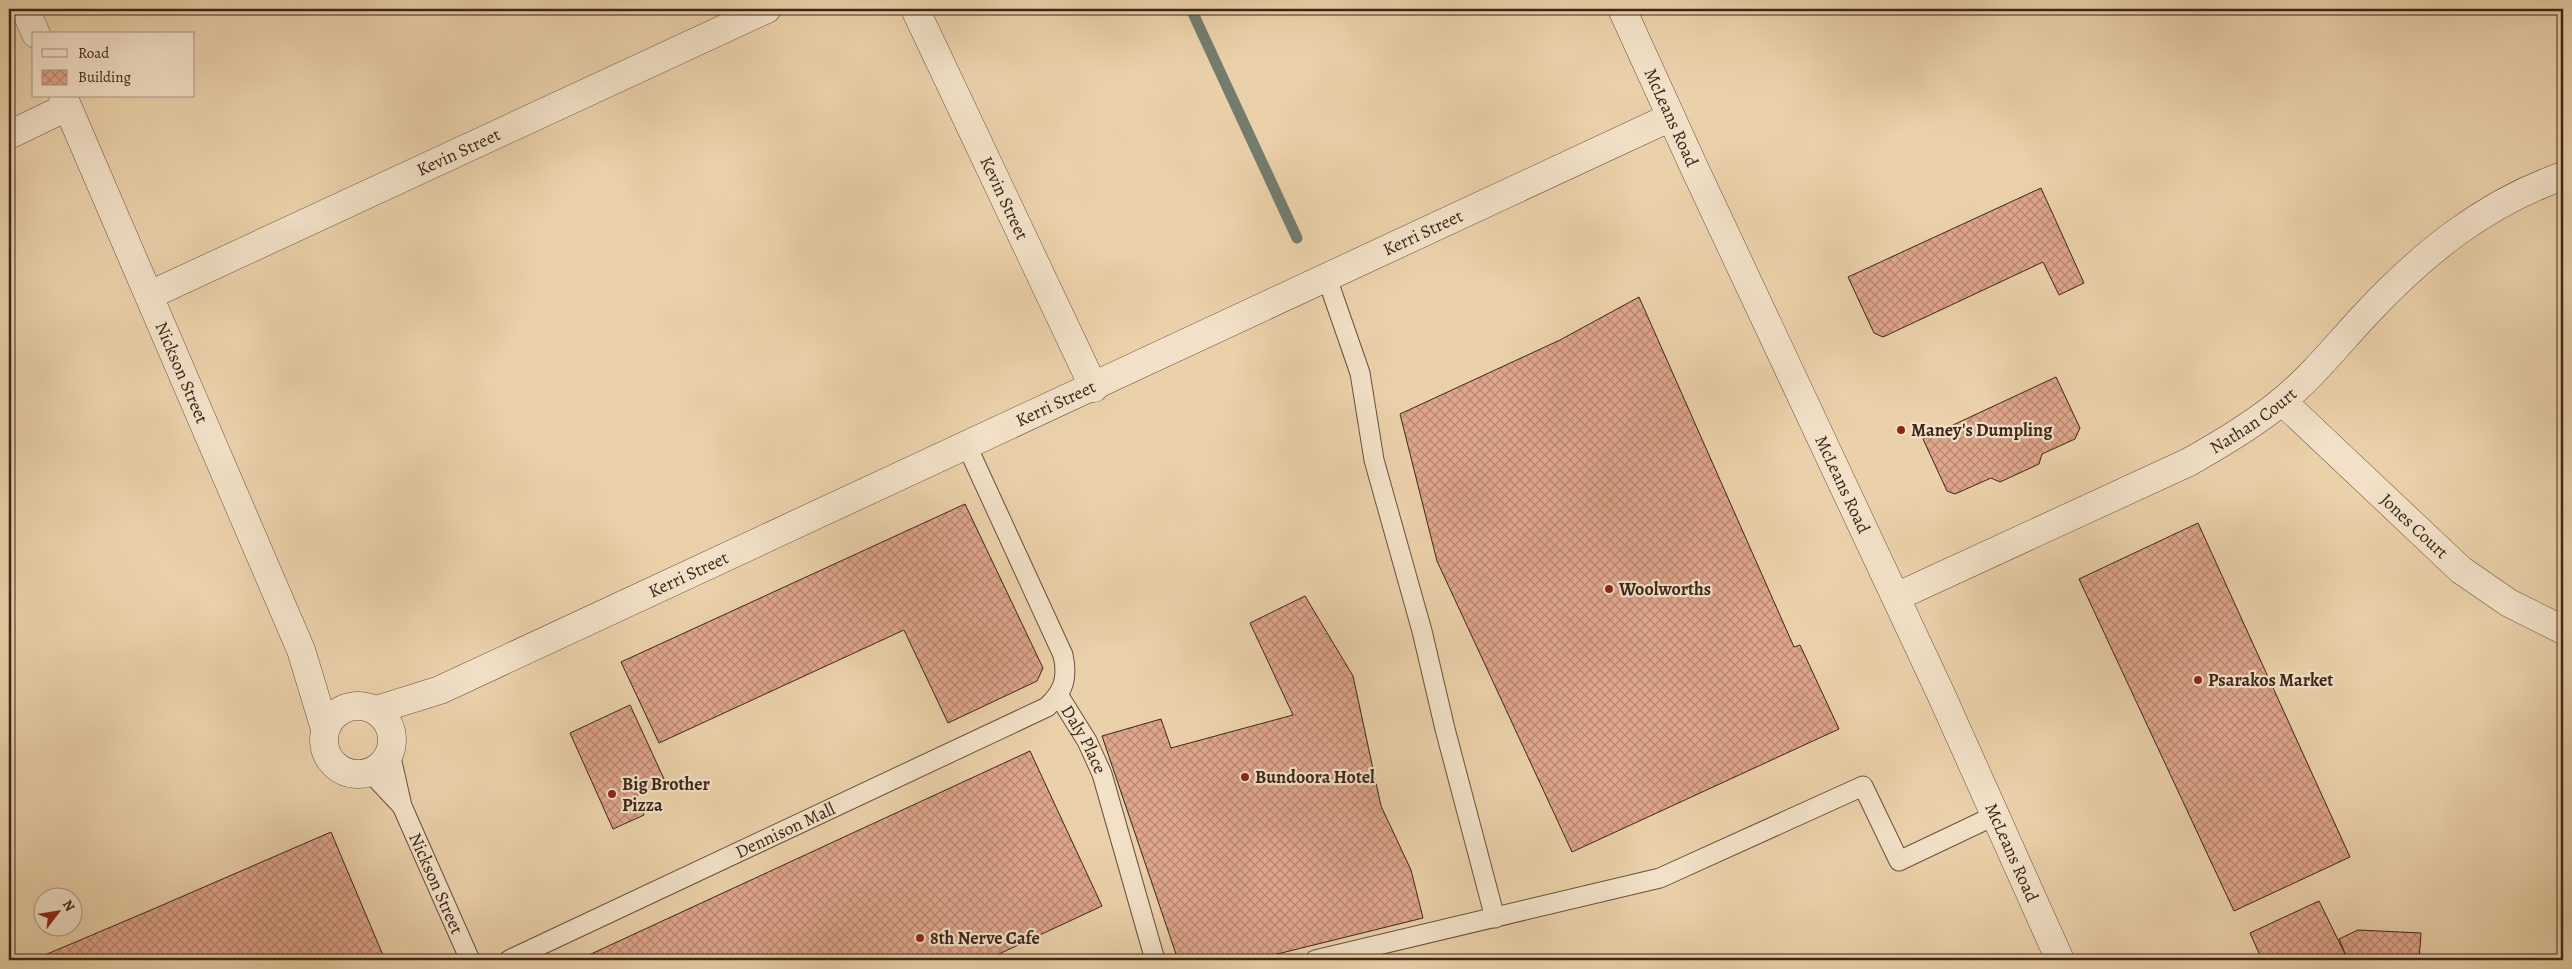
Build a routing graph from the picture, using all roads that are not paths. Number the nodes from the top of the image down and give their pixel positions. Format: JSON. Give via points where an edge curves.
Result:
{"nodes":[{"id":1,"x":25,"y":9,"type":"edge"},
{"id":2,"x":767,"y":9,"type":"edge"},
{"id":3,"x":915,"y":9,"type":"edge"},
{"id":4,"x":1622,"y":9,"type":"edge"},
{"id":5,"x":35,"y":32,"type":"edge"},
{"id":6,"x":65,"y":102,"type":"edge"},
{"id":7,"x":1671,"y":117,"type":"junction"},
{"id":8,"x":9,"y":135,"type":"edge"},
{"id":9,"x":2563,"y":176,"type":"edge"},
{"id":10,"x":1327,"y":278,"type":"junction"},
{"id":11,"x":150,"y":295,"type":"junction"},
{"id":12,"x":1094,"y":388,"type":"junction"},
{"id":13,"x":2282,"y":401,"type":"junction"},
{"id":14,"x":967,"y":446,"type":"junction"},
{"id":15,"x":1896,"y":597,"type":"junction"},
{"id":16,"x":2563,"y":630,"type":"edge"},
{"id":17,"x":301,"y":650,"type":"junction"},
{"id":18,"x":440,"y":690,"type":"junction"},
{"id":19,"x":1059,"y":696,"type":"junction"},
{"id":20,"x":346,"y":707,"type":"junction"},
{"id":21,"x":376,"y":710,"type":"junction"},
{"id":22,"x":325,"y":729,"type":"junction"},
{"id":23,"x":391,"y":742,"type":"junction"},
{"id":24,"x":370,"y":772,"type":"junction"},
{"id":25,"x":402,"y":806,"type":"junction"},
{"id":26,"x":1996,"y":815,"type":"junction"},
{"id":27,"x":1495,"y":918,"type":"junction"},
{"id":28,"x":470,"y":960,"type":"edge"},
{"id":29,"x":508,"y":960,"type":"edge"},
{"id":30,"x":1156,"y":960,"type":"edge"},
{"id":31,"x":1316,"y":960,"type":"edge"},
{"id":32,"x":2060,"y":960,"type":"edge"}],
"edges":[{"from":1,"to":5,"type":"street"},
{"from":2,"to":11,"type":"street","name":"Kevin Street"},
{"from":3,"to":12,"type":"street","name":"Kevin Street"},
{"from":4,"to":7,"type":"street","name":"McLeans Road"},
{"from":6,"to":8,"type":"street"},
{"from":6,"to":11,"type":"street","name":"Nickson Street"},
{"from":7,"to":10,"type":"street","name":"Kerri Street"},
{"from":7,"to":15,"type":"street","name":"McLeans Road"},
{"from":9,"to":13,"type":"street","name":"Nathan Court","via":[[2500,204],[2456,232],[2411,267],[2324,362]]},
{"from":10,"to":12,"type":"street","name":"Kerri Street"},
{"from":10,"to":27,"type":"lane","via":[[1360,373],[1374,460],[1422,631]]},
{"from":11,"to":17,"type":"street","name":"Nickson Street"},
{"from":12,"to":14,"type":"street","name":"Kerri Street"},
{"from":13,"to":15,"type":"street","name":"Nathan Court","via":[[2227,441],[2189,462]]},
{"from":13,"to":16,"type":"street","name":"Jones Court","via":[[2461,570],[2509,603]]},
{"from":14,"to":18,"type":"street","name":"Kerri Street"},
{"from":14,"to":19,"type":"lane","name":"Daly Place","via":[[1063,655],[1066,672]]},
{"from":15,"to":26,"type":"street","name":"McLeans Road"},
{"from":17,"to":20,"type":"street","name":"Nickson Street"},
{"from":17,"to":22,"type":"street","name":"Nickson Street"},
{"from":18,"to":21,"type":"street","name":"Kerri Street"},
{"from":18,"to":23,"type":"street","name":"Kerri Street","via":[[399,722]]},
{"from":19,"to":29,"type":"lane","name":"Dennison Mall","via":[[1047,707]]},
{"from":19,"to":30,"type":"lane","name":"Daly Place","via":[[1087,741],[1102,774]]},
{"from":20,"to":21,"type":"street","via":[[357,705]]},
{"from":20,"to":22,"type":"street","via":[[337,712]]},
{"from":21,"to":23,"type":"street","via":[[389,723]]},
{"from":22,"to":24,"type":"street","via":[[324,746],[331,762],[348,773]]},
{"from":23,"to":24,"type":"street","via":[[378,768]]},
{"from":23,"to":25,"type":"lane","name":"Nickson Street"},
{"from":24,"to":25,"type":"lane","name":"Nickson Street"},
{"from":25,"to":28,"type":"lane","name":"Nickson Street"},
{"from":26,"to":27,"type":"lane","via":[[1899,862],[1863,786],[1660,878]]},
{"from":26,"to":32,"type":"street","name":"McLeans Road"},
{"from":27,"to":31,"type":"lane"}]}
